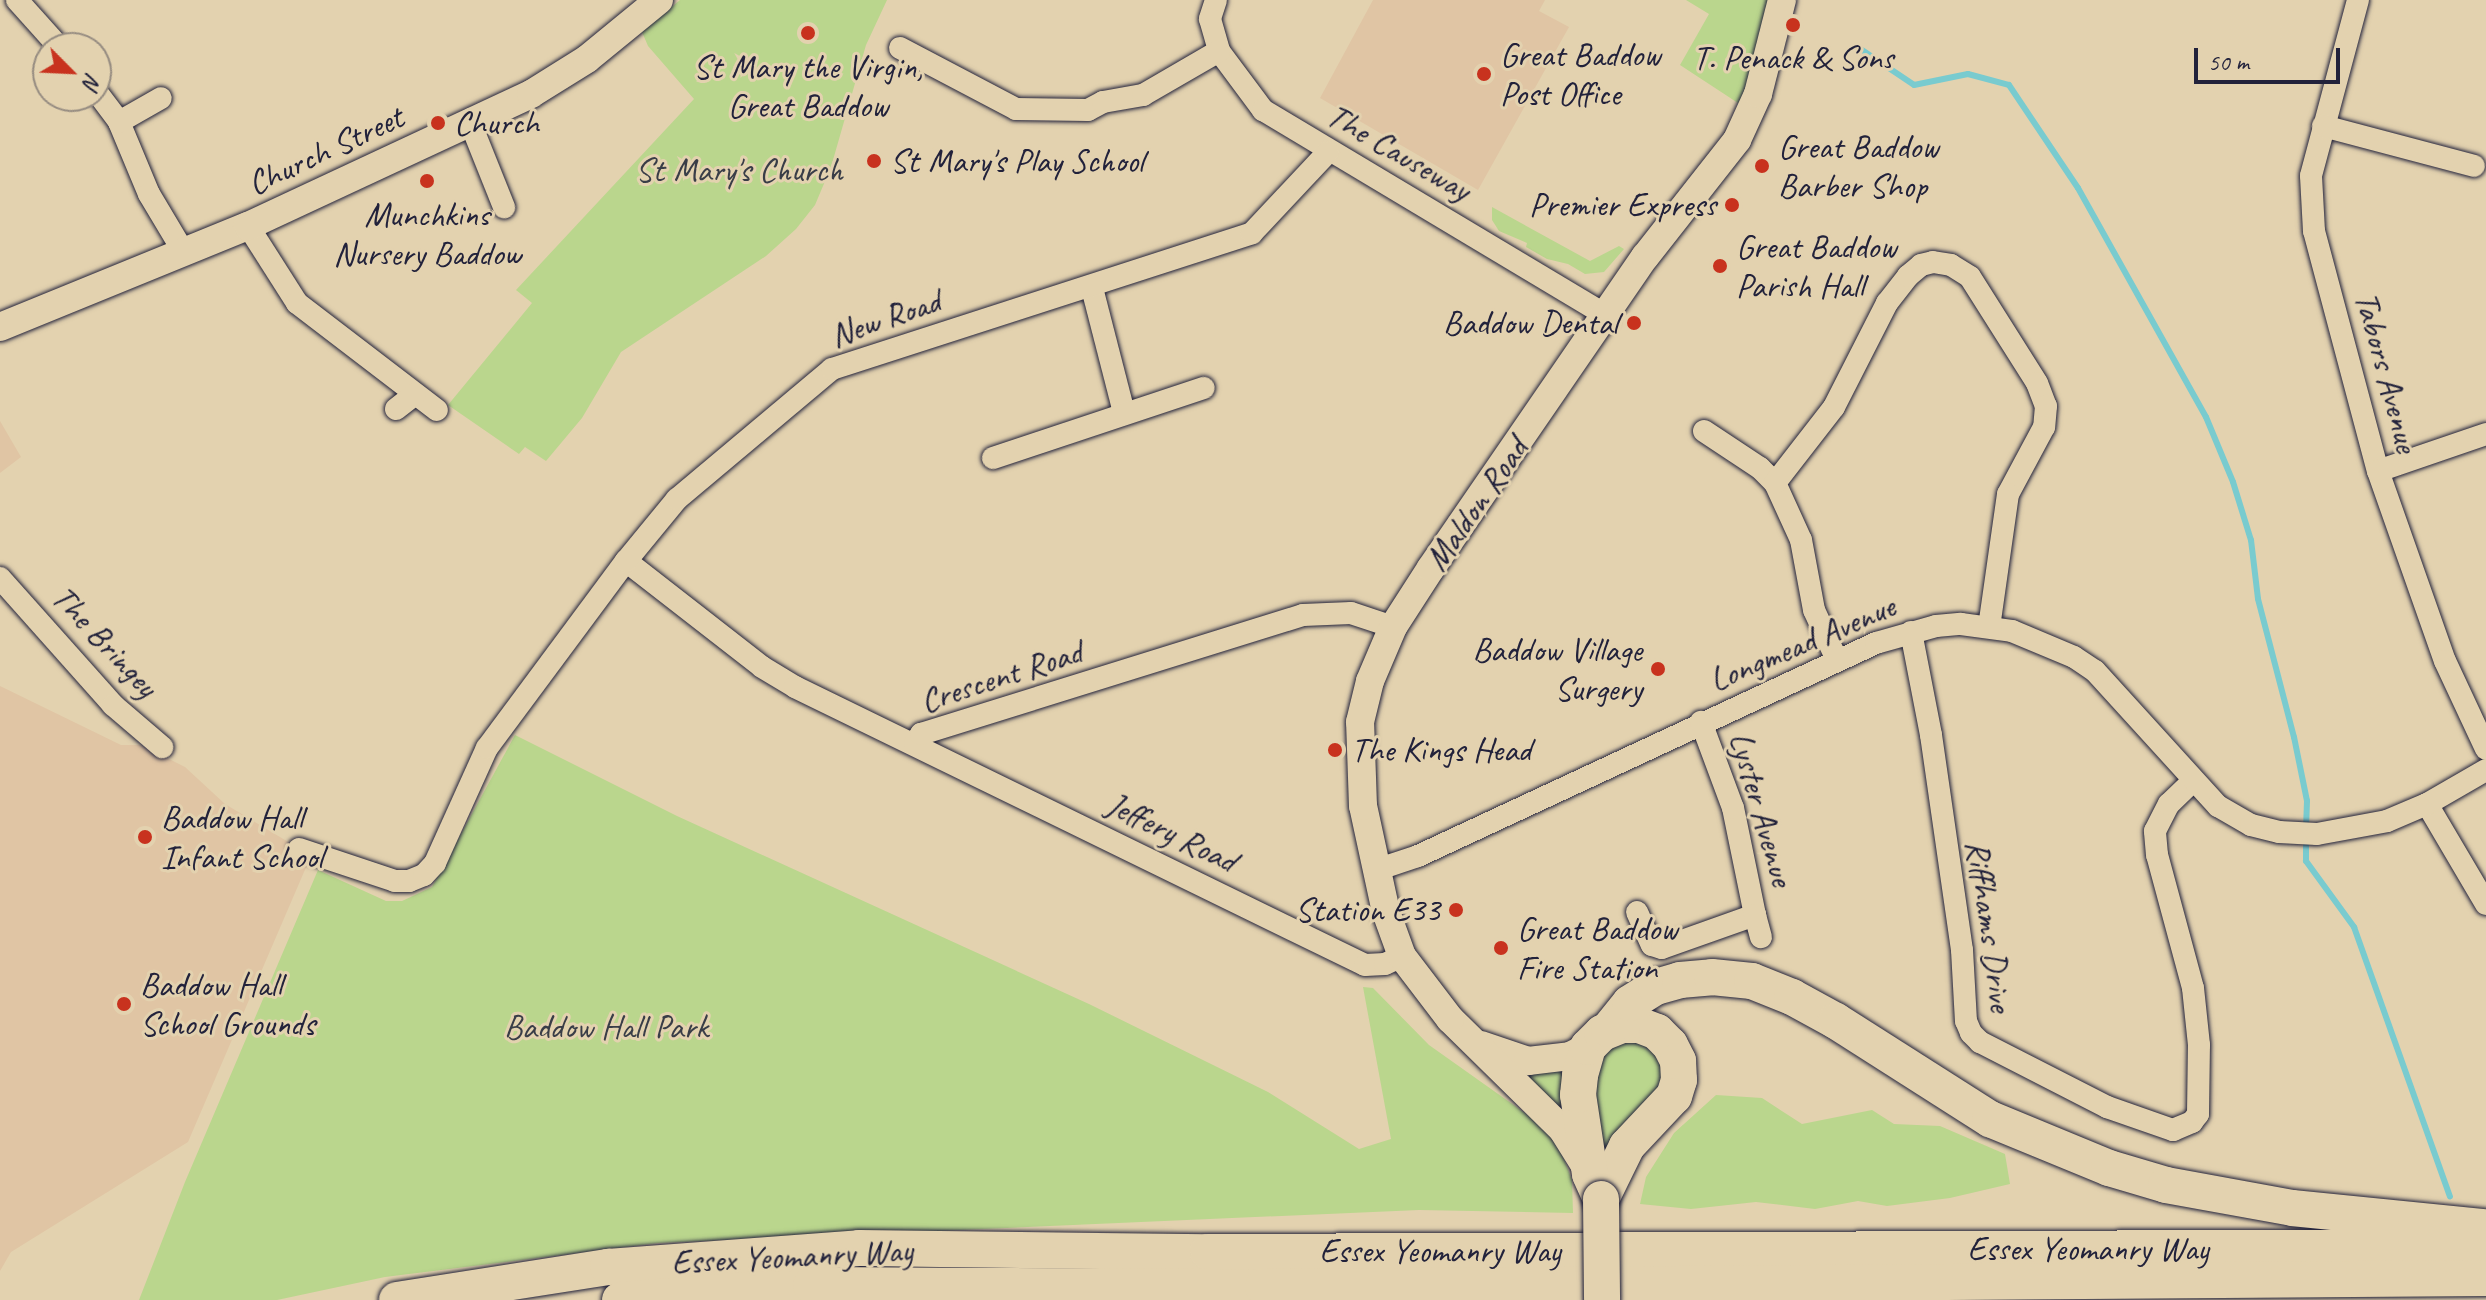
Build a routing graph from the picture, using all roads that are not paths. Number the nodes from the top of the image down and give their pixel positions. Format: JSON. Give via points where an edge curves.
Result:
{"nodes":[{"id":1,"x":17,"y":0,"type":"edge"},
{"id":2,"x":659,"y":0,"type":"edge"},
{"id":3,"x":1782,"y":0,"type":"edge"},
{"id":4,"x":2358,"y":0,"type":"edge"},
{"id":5,"x":1209,"y":2,"type":"edge"},
{"id":6,"x":46,"y":32,"type":"edge"},
{"id":7,"x":900,"y":48,"type":"dead end"},
{"id":8,"x":1219,"y":51,"type":"junction"},
{"id":9,"x":161,"y":98,"type":"dead end"},
{"id":10,"x":112,"y":112,"type":"edge"},
{"id":11,"x":119,"y":122,"type":"junction"},
{"id":12,"x":470,"y":122,"type":"junction"},
{"id":13,"x":2323,"y":126,"type":"junction"},
{"id":14,"x":1328,"y":152,"type":"junction"},
{"id":15,"x":2474,"y":166,"type":"dead end"},
{"id":16,"x":504,"y":207,"type":"dead end"},
{"id":17,"x":248,"y":226,"type":"junction"},
{"id":18,"x":183,"y":251,"type":"junction"},
{"id":19,"x":1092,"y":288,"type":"junction"},
{"id":20,"x":1605,"y":315,"type":"junction"},
{"id":21,"x":0,"y":327,"type":"edge"},
{"id":22,"x":1204,"y":388,"type":"dead end"},
{"id":23,"x":415,"y":394,"type":"junction"},
{"id":24,"x":396,"y":409,"type":"dead end"},
{"id":25,"x":437,"y":410,"type":"dead end"},
{"id":26,"x":1124,"y":413,"type":"junction"},
{"id":27,"x":1704,"y":431,"type":"dead end"},
{"id":28,"x":2486,"y":434,"type":"edge"},
{"id":29,"x":993,"y":458,"type":"dead end"},
{"id":30,"x":2378,"y":471,"type":"junction"},
{"id":31,"x":1775,"y":483,"type":"junction"},
{"id":32,"x":626,"y":561,"type":"junction"},
{"id":33,"x":0,"y":578,"type":"edge"},
{"id":34,"x":1393,"y":627,"type":"junction"},
{"id":35,"x":1989,"y":627,"type":"junction"},
{"id":36,"x":1911,"y":632,"type":"junction"},
{"id":37,"x":1837,"y":660,"type":"junction"},
{"id":38,"x":1701,"y":722,"type":"junction"},
{"id":39,"x":915,"y":743,"type":"junction"},
{"id":40,"x":162,"y":747,"type":"dead end"},
{"id":41,"x":2486,"y":749,"type":"edge"},
{"id":42,"x":2486,"y":770,"type":"edge"},
{"id":43,"x":2193,"y":781,"type":"junction"},
{"id":44,"x":2427,"y":804,"type":"junction"},
{"id":45,"x":299,"y":849,"type":"dead end"},
{"id":46,"x":1376,"y":870,"type":"junction"},
{"id":47,"x":2486,"y":904,"type":"edge"},
{"id":48,"x":1637,"y":912,"type":"dead end"},
{"id":49,"x":1755,"y":915,"type":"junction"},
{"id":50,"x":1761,"y":937,"type":"dead end"},
{"id":51,"x":1402,"y":956,"type":"junction"},
{"id":52,"x":1599,"y":1038,"type":"junction"},
{"id":53,"x":1469,"y":1039,"type":"junction"},
{"id":54,"x":1596,"y":1187,"type":"junction"},
{"id":55,"x":2486,"y":1228,"type":"edge"},
{"id":56,"x":2486,"y":1247,"type":"edge"},
{"id":57,"x":2486,"y":1278,"type":"edge"},
{"id":58,"x":2486,"y":1290,"type":"edge"},
{"id":59,"x":397,"y":1300,"type":"edge"},
{"id":60,"x":620,"y":1300,"type":"edge"},
{"id":61,"x":1602,"y":1300,"type":"edge"},
{"id":62,"x":2411,"y":1300,"type":"edge"}],
"edges":[{"from":1,"to":6,"type":"street"},
{"from":2,"to":12,"type":"street","name":"Church Street","via":[[587,59],[531,94]]},
{"from":3,"to":20,"type":"street","name":"Maldon Road","via":[[1758,94],[1737,140]]},
{"from":4,"to":13,"type":"street","name":"Tabors Avenue"},
{"from":5,"to":8,"type":"street","name":"The Causeway"},
{"from":7,"to":8,"type":"street","via":[[1016,109],[1088,110],[1143,95]]},
{"from":8,"to":14,"type":"street","name":"The Causeway","via":[[1263,110]]},
{"from":9,"to":11,"type":"street"},
{"from":10,"to":11,"type":"street"},
{"from":11,"to":18,"type":"street","via":[[149,194]]},
{"from":12,"to":16,"type":"street"},
{"from":12,"to":17,"type":"street","name":"Church Street"},
{"from":13,"to":15,"type":"street"},
{"from":13,"to":30,"type":"street","name":"Tabors Avenue","via":[[2311,176],[2314,231]]},
{"from":14,"to":19,"type":"street","name":"New Road","via":[[1252,233]]},
{"from":14,"to":20,"type":"street","name":"The Causeway"},
{"from":17,"to":18,"type":"street","name":"Church Street"},
{"from":17,"to":23,"type":"street","via":[[297,303]]},
{"from":18,"to":21,"type":"street","name":"Church Street"},
{"from":19,"to":26,"type":"street"},
{"from":19,"to":32,"type":"street","name":"New Road","via":[[832,369],[677,499]]},
{"from":20,"to":34,"type":"street","name":"Maldon Road"},
{"from":22,"to":26,"type":"street"},
{"from":23,"to":24,"type":"street"},
{"from":23,"to":25,"type":"street"},
{"from":26,"to":29,"type":"street"},
{"from":27,"to":31,"type":"street"},
{"from":28,"to":30,"type":"street"},
{"from":30,"to":41,"type":"street","name":"Tabors Avenue","via":[[2445,661]]},
{"from":31,"to":35,"type":"street","via":[[1834,407],[1887,303],[1908,276],[1933,262],[1970,277],[2046,406],[2044,427],[2008,494]]},
{"from":31,"to":37,"type":"street","via":[[1801,540],[1814,610]]},
{"from":32,"to":39,"type":"street","name":"Crescent Road","via":[[762,667]]},
{"from":32,"to":45,"type":"street","name":"New Road","via":[[487,748],[435,863],[424,875],[395,881]]},
{"from":33,"to":40,"type":"street","name":"The Bringey","via":[[113,705]]},
{"from":34,"to":39,"type":"street","name":"Crescent Road","via":[[1351,613],[1303,615],[921,734]]},
{"from":34,"to":46,"type":"street","name":"Maldon Road","via":[[1370,681],[1360,722],[1360,775]]},
{"from":35,"to":36,"type":"street","name":"Longmead Avenue","via":[[1961,624]]},
{"from":35,"to":43,"type":"street","name":"Longmead Avenue","via":[[2054,646],[2095,671]]},
{"from":36,"to":37,"type":"street","name":"Longmead Avenue"},
{"from":36,"to":43,"type":"street","name":"Riffhams Drive","via":[[1931,735],[1971,1033],[2107,1107],[2192,1133],[2201,1085],[2193,988],[2155,831],[2169,804]]},
{"from":37,"to":38,"type":"street","name":"Longmead Avenue"},
{"from":38,"to":46,"type":"street","name":"Longmead Avenue","via":[[1418,856]]},
{"from":38,"to":49,"type":"street","name":"Lyster Avenue","via":[[1733,808]]},
{"from":39,"to":51,"type":"street","name":"Jeffery Road","via":[[1365,965]]},
{"from":42,"to":44,"type":"street","name":"Longmead Avenue"},
{"from":43,"to":44,"type":"street","name":"Longmead Avenue","via":[[2232,817],[2279,832],[2317,834],[2387,821]]},
{"from":44,"to":47,"type":"street"},
{"from":46,"to":51,"type":"street","name":"Maldon Road"},
{"from":48,"to":49,"type":"street","name":"Lyster Avenue","via":[[1652,945],[1662,948]]},
{"from":49,"to":50,"type":"street","name":"Lyster Avenue"},
{"from":51,"to":53,"type":"street","name":"Maldon Road"},
{"from":52,"to":53,"type":"street","name":"Maldon Road","via":[[1550,1061],[1508,1057]]},
{"from":52,"to":54,"type":"main road","name":"Maldon Road","via":[[1578,1095]]},
{"from":52,"to":54,"type":"main road","name":"Maldon Road","via":[[1639,1025],[1657,1032],[1678,1061],[1679,1080],[1674,1096]]},
{"from":52,"to":55,"type":"main road","via":[[1630,1003],[1656,987],[1712,977],[1752,981],[1836,1021],[1990,1119],[2109,1168],[2166,1185],[2292,1208]]},
{"from":53,"to":54,"type":"street","name":"Maldon Road","via":[[1563,1130]]},
{"from":54,"to":61,"type":"main road","name":"Maldon Road","bridge":true},
{"from":56,"to":59,"type":"main road","name":"Essex Yeomanry Way","via":[[1208,1252],[859,1248],[608,1267]]},
{"from":57,"to":60,"type":"main road","name":"Essex Yeomanry Way","via":[[811,1285]]},
{"from":58,"to":62,"type":"main road"}]}
